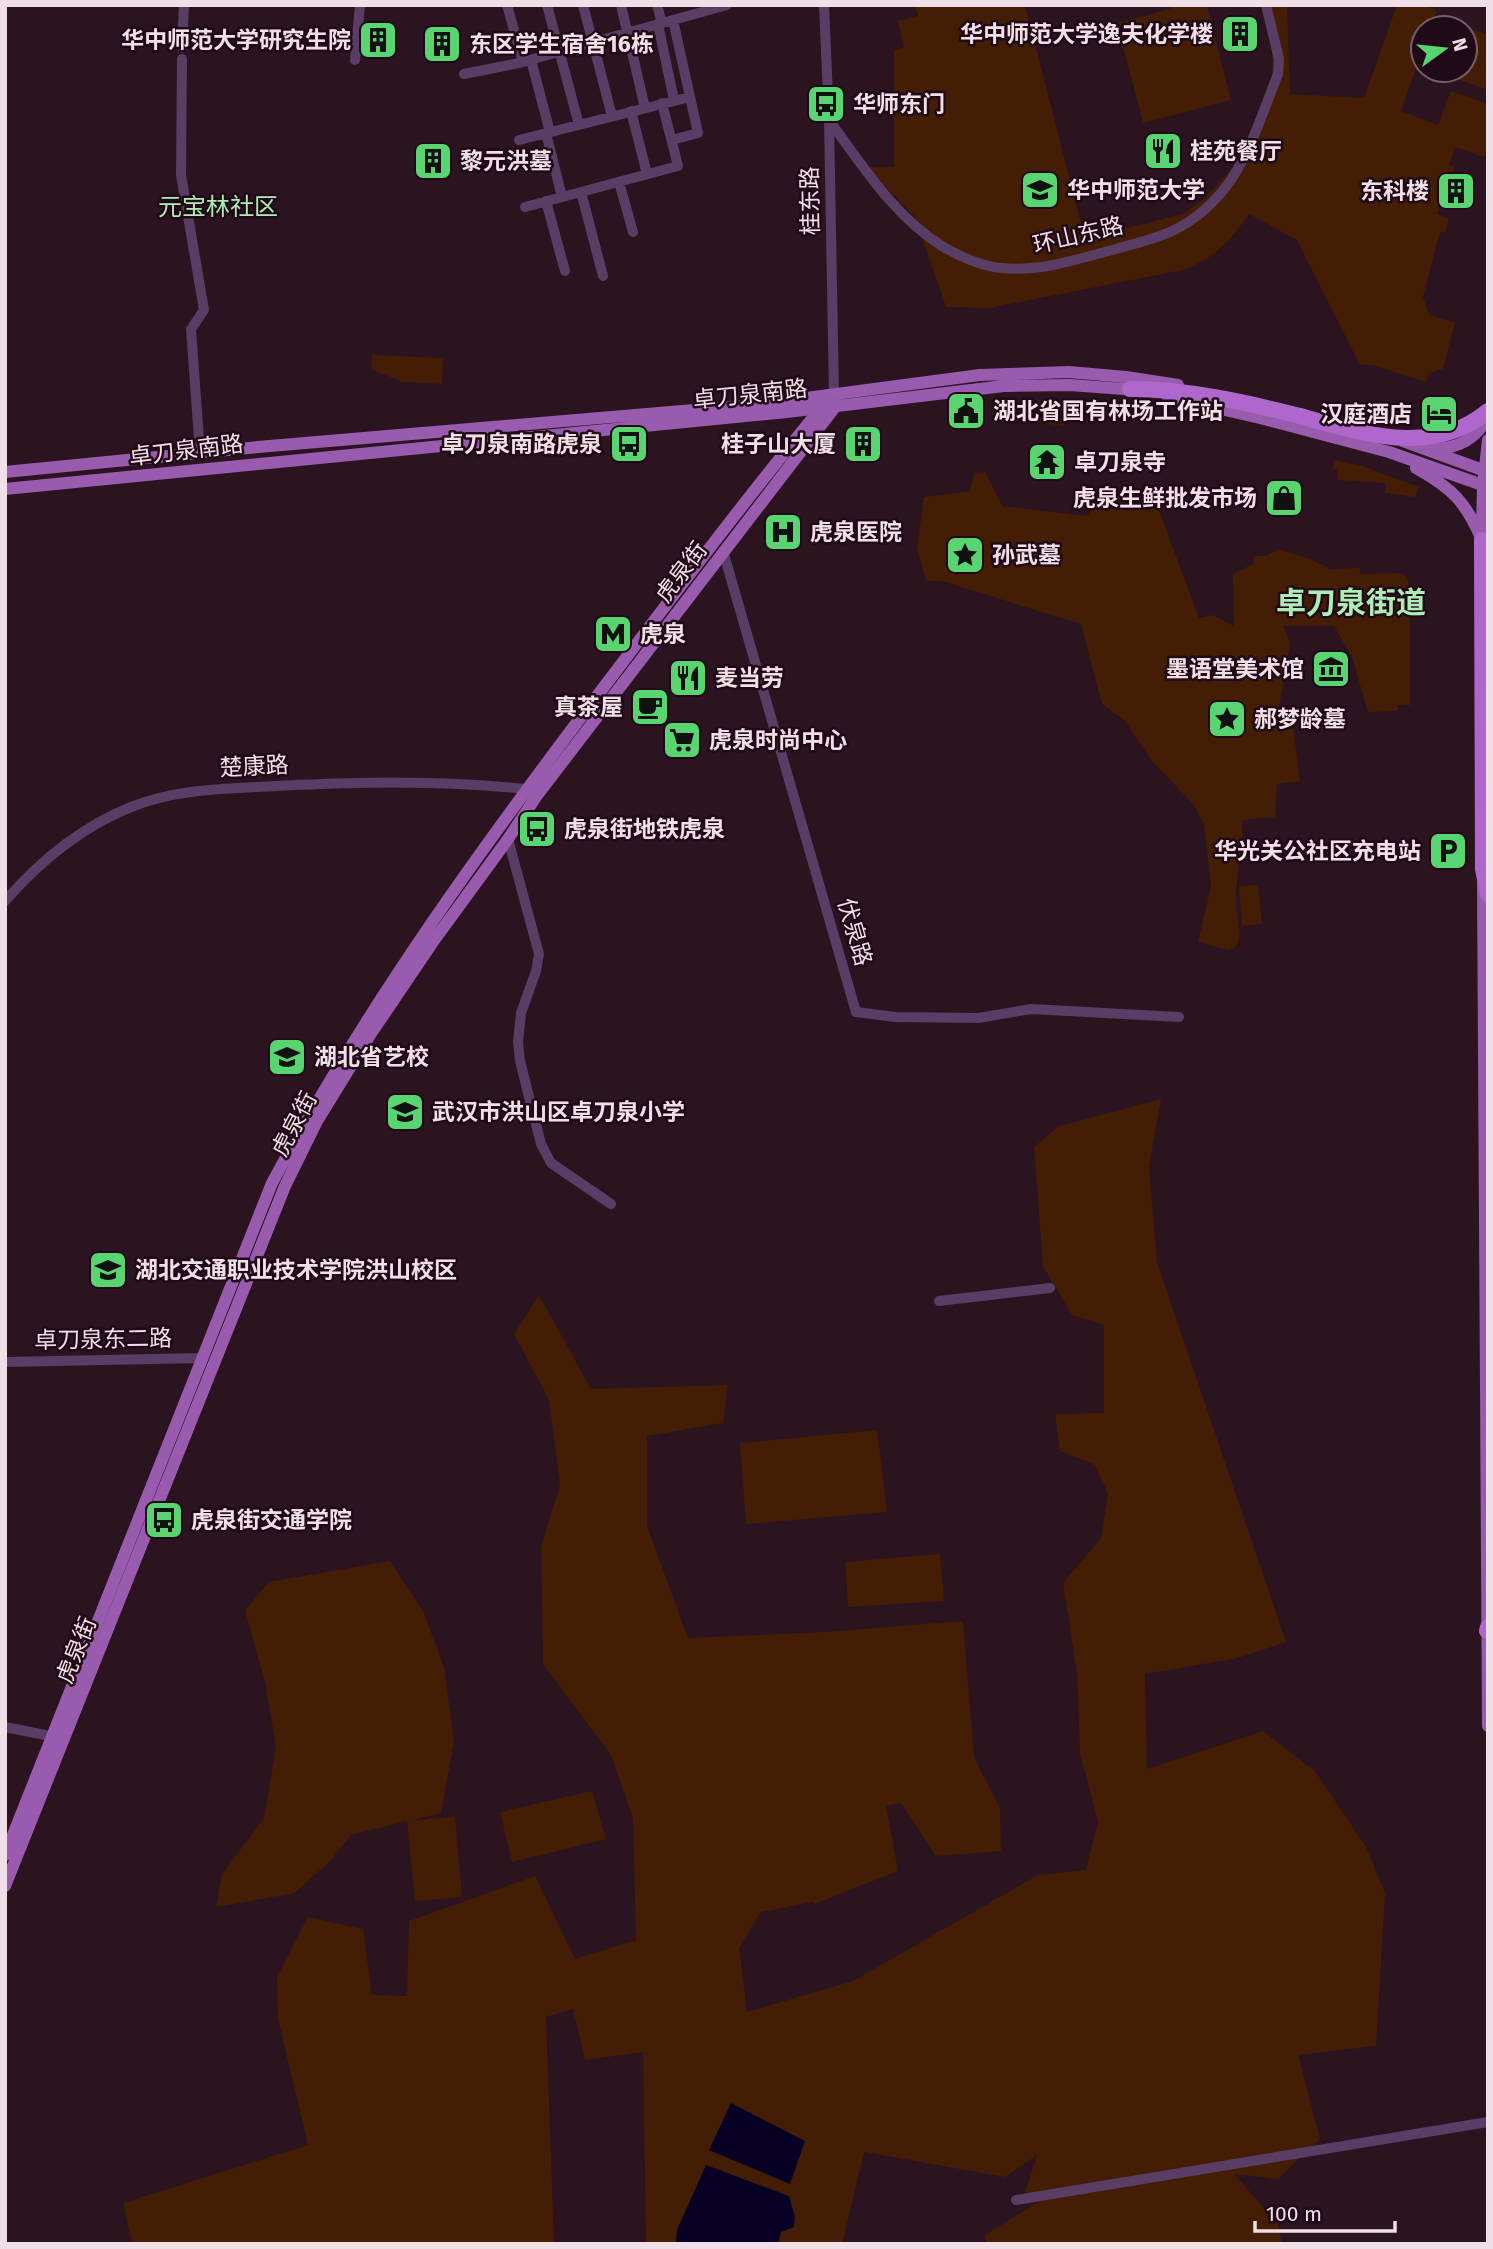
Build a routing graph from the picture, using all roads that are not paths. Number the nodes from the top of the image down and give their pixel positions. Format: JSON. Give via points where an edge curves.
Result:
{"nodes":[{"id":1,"x":184,"y":5,"type":"edge"},
{"id":2,"x":360,"y":5,"type":"edge"},
{"id":3,"x":507,"y":5,"type":"edge"},
{"id":4,"x":547,"y":5,"type":"edge"},
{"id":5,"x":583,"y":5,"type":"edge"},
{"id":6,"x":621,"y":5,"type":"edge"},
{"id":7,"x":657,"y":5,"type":"edge"},
{"id":8,"x":727,"y":5,"type":"edge"},
{"id":9,"x":824,"y":5,"type":"edge"},
{"id":10,"x":1266,"y":5,"type":"edge"},
{"id":11,"x":704,"y":8,"type":"edge"},
{"id":12,"x":664,"y":23,"type":"junction"},
{"id":13,"x":628,"y":33,"type":"junction"},
{"id":14,"x":593,"y":43,"type":"junction"},
{"id":15,"x":560,"y":52,"type":"junction"},
{"id":16,"x":355,"y":60,"type":"dead end"},
{"id":17,"x":527,"y":61,"type":"junction"},
{"id":18,"x":464,"y":74,"type":"dead end"},
{"id":19,"x":690,"y":97,"type":"junction"},
{"id":20,"x":674,"y":100,"type":"junction"},
{"id":21,"x":662,"y":103,"type":"junction"},
{"id":22,"x":645,"y":108,"type":"junction"},
{"id":23,"x":631,"y":111,"type":"junction"},
{"id":24,"x":612,"y":116,"type":"junction"},
{"id":25,"x":829,"y":120,"type":"junction"},
{"id":26,"x":579,"y":125,"type":"junction"},
{"id":27,"x":548,"y":132,"type":"junction"},
{"id":28,"x":519,"y":140,"type":"dead end"},
{"id":29,"x":672,"y":140,"type":"junction"},
{"id":30,"x":648,"y":174,"type":"junction"},
{"id":31,"x":619,"y":182,"type":"junction"},
{"id":32,"x":581,"y":192,"type":"junction"},
{"id":33,"x":562,"y":197,"type":"junction"},
{"id":34,"x":547,"y":201,"type":"junction"},
{"id":35,"x":525,"y":207,"type":"dead end"},
{"id":36,"x":633,"y":232,"type":"dead end"},
{"id":37,"x":565,"y":271,"type":"dead end"},
{"id":38,"x":603,"y":276,"type":"dead end"},
{"id":39,"x":1130,"y":389,"type":"junction"},
{"id":40,"x":835,"y":401,"type":"junction"},
{"id":41,"x":821,"y":408,"type":"junction"},
{"id":42,"x":1488,"y":411,"type":"edge"},
{"id":43,"x":787,"y":412,"type":"junction"},
{"id":44,"x":1488,"y":418,"type":"edge"},
{"id":45,"x":1488,"y":440,"type":"edge"},
{"id":46,"x":792,"y":443,"type":"junction"},
{"id":47,"x":1426,"y":448,"type":"junction"},
{"id":48,"x":1389,"y":452,"type":"junction"},
{"id":49,"x":200,"y":453,"type":"junction"},
{"id":50,"x":5,"y":472,"type":"edge"},
{"id":51,"x":1486,"y":479,"type":"edge"},
{"id":52,"x":5,"y":489,"type":"edge"},
{"id":53,"x":1482,"y":540,"type":"junction"},
{"id":54,"x":723,"y":551,"type":"junction"},
{"id":55,"x":1485,"y":573,"type":"edge"},
{"id":56,"x":532,"y":792,"type":"junction"},
{"id":57,"x":508,"y":839,"type":"junction"},
{"id":58,"x":1483,"y":869,"type":"junction"},
{"id":59,"x":1488,"y":894,"type":"edge"},
{"id":60,"x":5,"y":901,"type":"edge"},
{"id":61,"x":1179,"y":1017,"type":"dead end"},
{"id":62,"x":611,"y":1204,"type":"dead end"},
{"id":63,"x":1050,"y":1288,"type":"dead end"},
{"id":64,"x":939,"y":1301,"type":"dead end"},
{"id":65,"x":202,"y":1358,"type":"junction"},
{"id":66,"x":5,"y":1362,"type":"edge"},
{"id":67,"x":1487,"y":1629,"type":"edge"},
{"id":68,"x":1488,"y":1726,"type":"edge"},
{"id":69,"x":5,"y":1727,"type":"edge"},
{"id":70,"x":57,"y":1739,"type":"junction"},
{"id":71,"x":5,"y":1855,"type":"edge"},
{"id":72,"x":5,"y":1886,"type":"edge"},
{"id":73,"x":1488,"y":2122,"type":"edge"},
{"id":74,"x":1016,"y":2200,"type":"dead end"}],
"edges":[{"from":1,"to":49,"type":"street","via":[[181,175],[204,310],[191,329]]},
{"from":2,"to":16,"type":"street"},
{"from":3,"to":17,"type":"street"},
{"from":4,"to":15,"type":"street"},
{"from":5,"to":14,"type":"street"},
{"from":6,"to":13,"type":"street"},
{"from":7,"to":12,"type":"street"},
{"from":8,"to":11,"type":"street"},
{"from":9,"to":25,"type":"street","name":"桂东路"},
{"from":10,"to":25,"type":"street","name":"环山东路","via":[[1279,59],[1278,74],[1228,185],[1178,229],[1070,261],[1029,268],[989,266],[945,247],[911,222]]},
{"from":11,"to":12,"type":"street"},
{"from":12,"to":13,"type":"street"},
{"from":12,"to":19,"type":"street"},
{"from":12,"to":20,"type":"street"},
{"from":13,"to":14,"type":"street"},
{"from":13,"to":22,"type":"street"},
{"from":14,"to":15,"type":"street"},
{"from":14,"to":24,"type":"street"},
{"from":15,"to":17,"type":"street"},
{"from":15,"to":26,"type":"street"},
{"from":17,"to":18,"type":"street"},
{"from":17,"to":27,"type":"street"},
{"from":19,"to":20,"type":"street"},
{"from":19,"to":29,"type":"street","via":[[698,133]]},
{"from":20,"to":21,"type":"street"},
{"from":21,"to":22,"type":"street"},
{"from":21,"to":29,"type":"street"},
{"from":22,"to":23,"type":"street"},
{"from":23,"to":24,"type":"street"},
{"from":23,"to":30,"type":"street"},
{"from":24,"to":26,"type":"street"},
{"from":25,"to":40,"type":"street","name":"桂东路"},
{"from":26,"to":27,"type":"street"},
{"from":27,"to":28,"type":"street"},
{"from":27,"to":33,"type":"street"},
{"from":29,"to":30,"type":"street","via":[[678,166]]},
{"from":30,"to":31,"type":"street"},
{"from":31,"to":32,"type":"street"},
{"from":31,"to":36,"type":"street"},
{"from":32,"to":33,"type":"street"},
{"from":32,"to":38,"type":"street"},
{"from":33,"to":34,"type":"street"},
{"from":34,"to":35,"type":"street"},
{"from":34,"to":37,"type":"street"},
{"from":39,"to":40,"type":"main road","name":"卓刀泉南路","via":[[1004,386]]},
{"from":39,"to":42,"type":"highway","bridge":true,"via":[[1198,395],[1378,437],[1416,439],[1458,429]]},
{"from":39,"to":48,"type":"main road","name":"卓刀泉南路"},
{"from":40,"to":41,"type":"main road","name":"卓刀泉南路"},
{"from":40,"to":47,"type":"main road","name":"卓刀泉南路","via":[[980,374],[1097,374],[1239,395]]},
{"from":40,"to":49,"type":"main road","name":"卓刀泉南路"},
{"from":40,"to":54,"type":"main road","name":"虎泉街"},
{"from":41,"to":43,"type":"main road","name":"卓刀泉南路"},
{"from":41,"to":46,"type":"main road","name":"虎泉街"},
{"from":43,"to":46,"type":"main road"},
{"from":43,"to":52,"type":"main road","name":"卓刀泉南路"},
{"from":44,"to":47,"type":"main road","via":[[1464,443]]},
{"from":45,"to":51,"type":"main road"},
{"from":46,"to":56,"type":"main road","name":"虎泉街"},
{"from":47,"to":51,"type":"main road","name":"卓刀泉南路"},
{"from":48,"to":51,"type":"main road","name":"卓刀泉南路"},
{"from":48,"to":53,"type":"main road","via":[[1453,491]]},
{"from":49,"to":50,"type":"main road","name":"卓刀泉南路"},
{"from":51,"to":53,"type":"main road"},
{"from":53,"to":55,"type":"highway"},
{"from":54,"to":56,"type":"main road","name":"虎泉街"},
{"from":54,"to":61,"type":"street","name":"伏泉路","via":[[856,1012],[978,1018],[1031,1009]]},
{"from":55,"to":58,"type":"highway"},
{"from":56,"to":57,"type":"main road","name":"虎泉街"},
{"from":56,"to":60,"type":"street","name":"楚康路","via":[[467,783],[370,781],[175,794],[132,806],[81,832],[43,861]]},
{"from":56,"to":65,"type":"main road","name":"虎泉街","via":[[359,1031],[308,1116],[272,1183]]},
{"from":57,"to":62,"type":"street","via":[[539,954],[521,1013],[518,1042],[541,1144],[551,1163]]},
{"from":57,"to":70,"type":"main road","name":"虎泉街","via":[[435,939],[317,1121],[285,1186]]},
{"from":58,"to":59,"type":"highway"},
{"from":58,"to":67,"type":"main road"},
{"from":63,"to":64,"type":"street"},
{"from":65,"to":66,"type":"street","name":"卓刀泉东二路"},
{"from":65,"to":70,"type":"main road","name":"虎泉街"},
{"from":67,"to":68,"type":"main road"},
{"from":69,"to":70,"type":"street"},
{"from":70,"to":71,"type":"main road","name":"虎泉街"},
{"from":70,"to":72,"type":"main road","name":"虎泉街"},
{"from":73,"to":74,"type":"street"}]}
